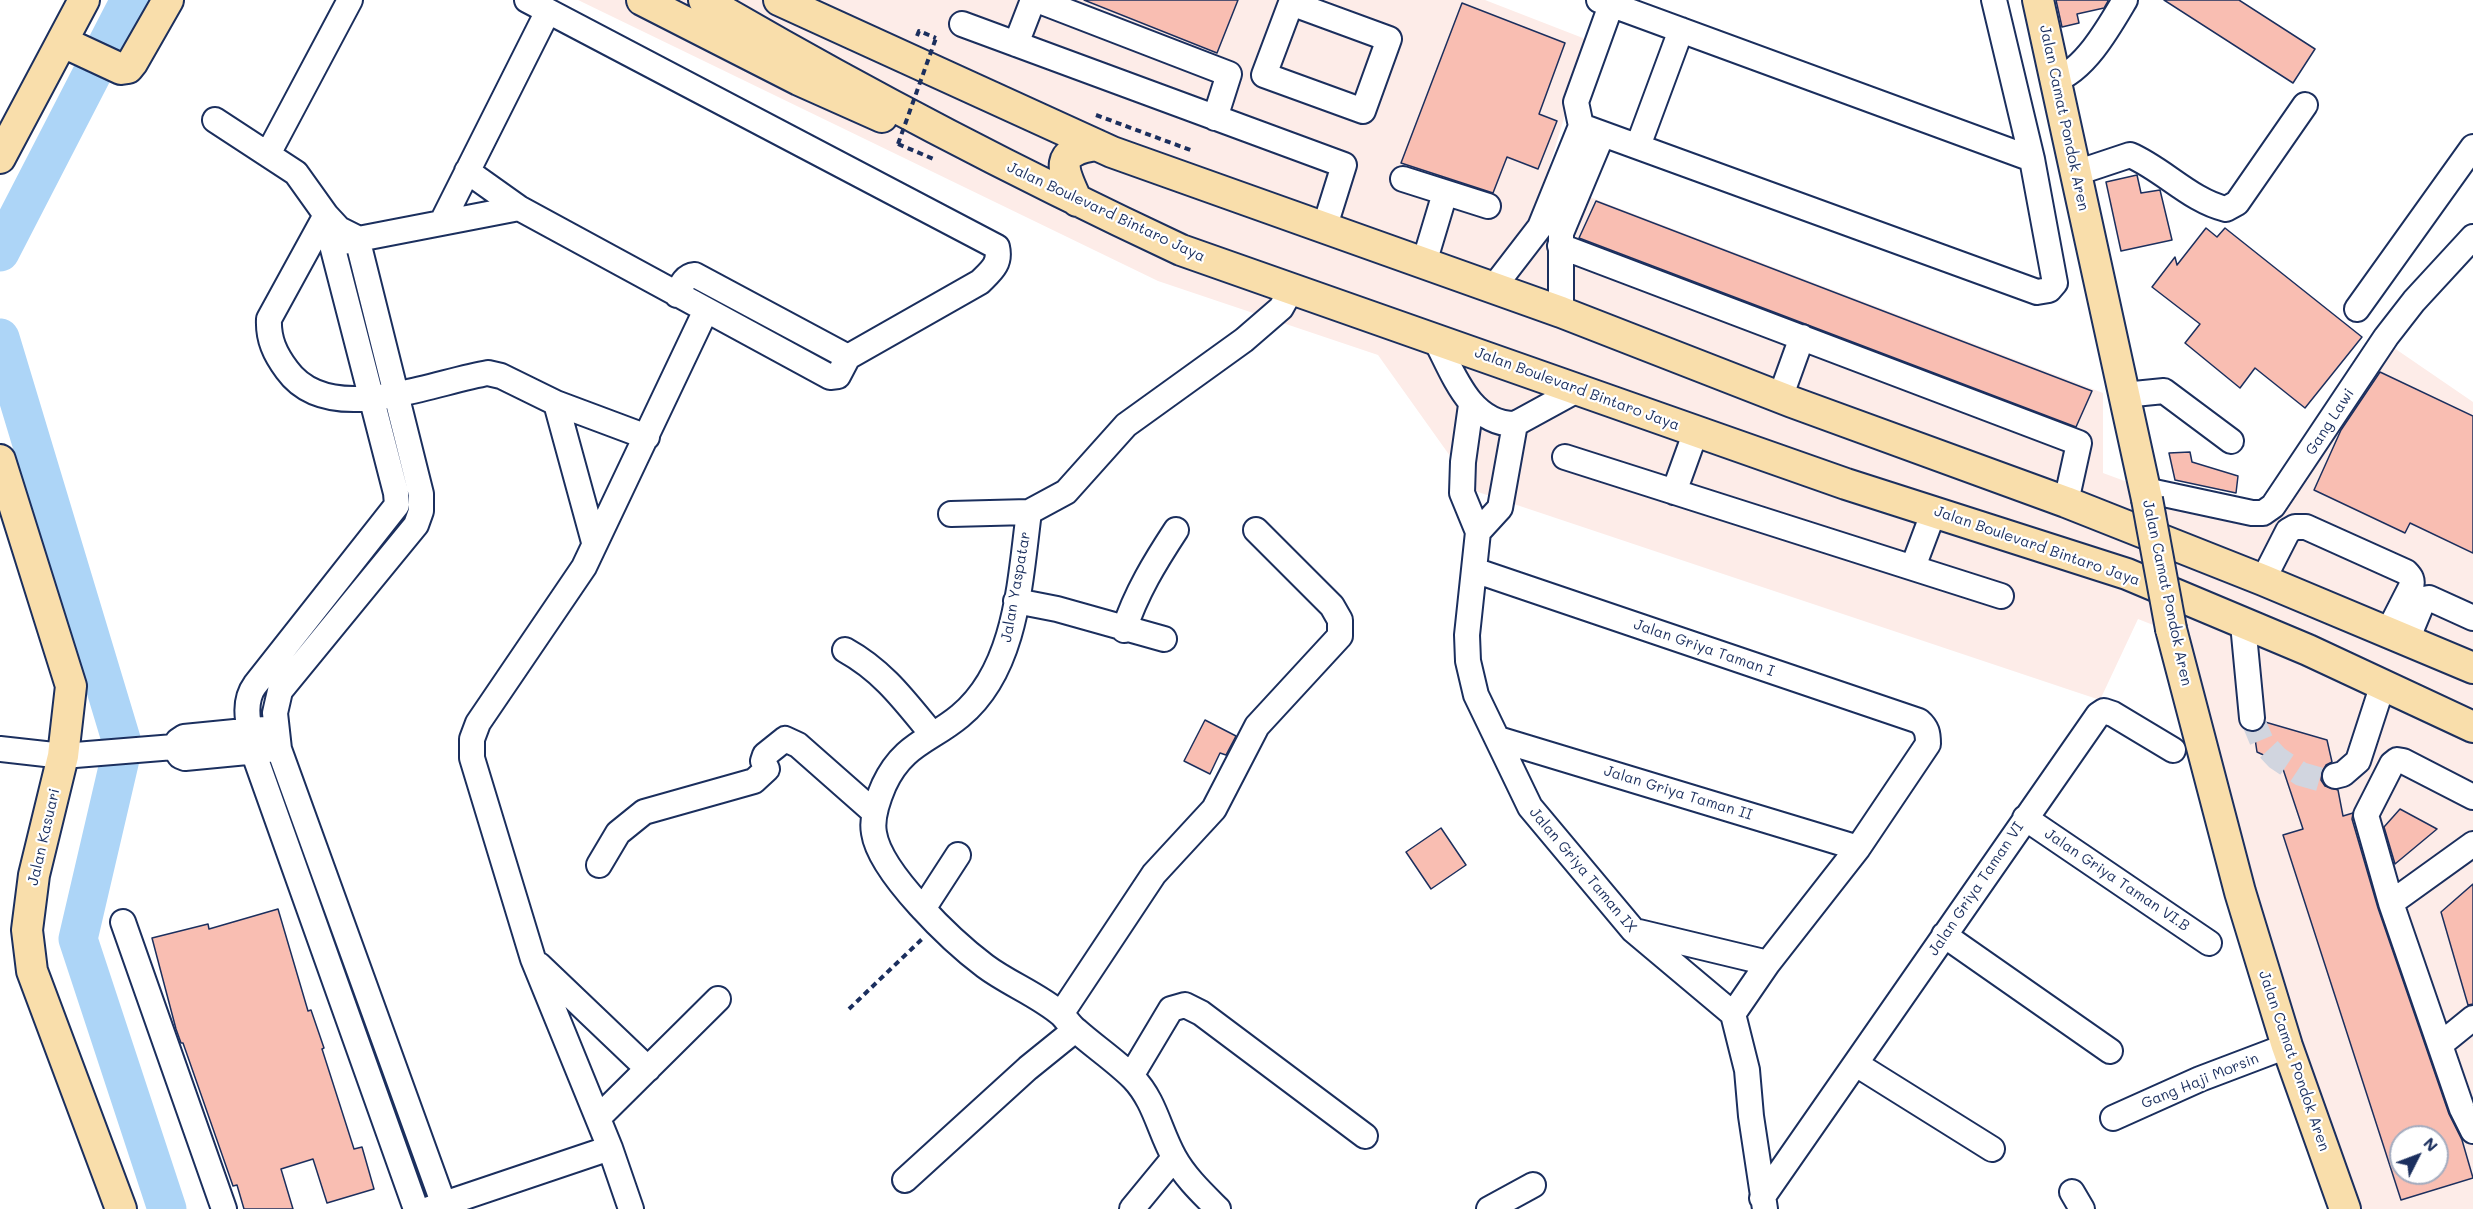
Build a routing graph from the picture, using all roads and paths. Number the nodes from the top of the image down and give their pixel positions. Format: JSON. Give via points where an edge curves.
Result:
{"nodes":[{"id":1,"x":84,"y":0,"type":"edge"},
{"id":2,"x":168,"y":0,"type":"edge"},
{"id":3,"x":350,"y":0,"type":"edge"},
{"id":4,"x":642,"y":0,"type":"edge"},
{"id":5,"x":779,"y":0,"type":"edge"},
{"id":6,"x":1035,"y":0,"type":"edge"},
{"id":7,"x":2038,"y":0,"type":"edge"},
{"id":8,"x":2125,"y":0,"type":"edge"},
{"id":9,"x":1605,"y":2,"type":"edge"},
{"id":10,"x":1989,"y":2,"type":"edge"},
{"id":11,"x":537,"y":5,"type":"edge"},
{"id":12,"x":713,"y":5,"type":"edge"},
{"id":13,"x":962,"y":24,"type":"dead end"},
{"id":14,"x":1681,"y":30,"type":"junction"},
{"id":15,"x":919,"y":31,"type":"dead end"},
{"id":16,"x":1016,"y":44,"type":"junction"},
{"id":17,"x":69,"y":45,"type":"junction"},
{"id":18,"x":1270,"y":59,"type":"junction"},
{"id":19,"x":1230,"y":74,"type":"junction"},
{"id":20,"x":2055,"y":80,"type":"junction"},
{"id":21,"x":2305,"y":105,"type":"dead end"},
{"id":22,"x":1215,"y":118,"type":"junction"},
{"id":23,"x":215,"y":120,"type":"dead end"},
{"id":24,"x":1592,"y":131,"type":"junction"},
{"id":25,"x":1097,"y":145,"type":"junction"},
{"id":26,"x":1638,"y":146,"type":"junction"},
{"id":27,"x":2473,"y":147,"type":"edge"},
{"id":28,"x":944,"y":148,"type":"junction"},
{"id":29,"x":268,"y":154,"type":"junction"},
{"id":30,"x":0,"y":158,"type":"edge"},
{"id":31,"x":2032,"y":159,"type":"junction"},
{"id":32,"x":467,"y":171,"type":"junction"},
{"id":33,"x":2076,"y":172,"type":"junction"},
{"id":34,"x":1403,"y":179,"type":"dead end"},
{"id":35,"x":1446,"y":193,"type":"junction"},
{"id":36,"x":1077,"y":201,"type":"junction"},
{"id":37,"x":1488,"y":206,"type":"dead end"},
{"id":38,"x":519,"y":208,"type":"junction"},
{"id":39,"x":442,"y":222,"type":"junction"},
{"id":40,"x":1324,"y":229,"type":"junction"},
{"id":41,"x":338,"y":232,"type":"junction"},
{"id":42,"x":1553,"y":235,"type":"junction"},
{"id":43,"x":2473,"y":237,"type":"edge"},
{"id":44,"x":1424,"y":263,"type":"junction"},
{"id":45,"x":1493,"y":288,"type":"junction"},
{"id":46,"x":1291,"y":290,"type":"junction"},
{"id":47,"x":677,"y":295,"type":"junction"},
{"id":48,"x":2357,"y":309,"type":"dead end"},
{"id":49,"x":706,"y":310,"type":"junction"},
{"id":50,"x":1561,"y":312,"type":"junction"},
{"id":51,"x":1434,"y":338,"type":"junction"},
{"id":52,"x":1809,"y":340,"type":"junction"},
{"id":53,"x":848,"y":357,"type":"junction"},
{"id":54,"x":1579,"y":389,"type":"junction"},
{"id":55,"x":395,"y":393,"type":"junction"},
{"id":56,"x":2124,"y":395,"type":"junction"},
{"id":57,"x":371,"y":399,"type":"junction"},
{"id":58,"x":1786,"y":400,"type":"junction"},
{"id":59,"x":556,"y":403,"type":"junction"},
{"id":60,"x":1471,"y":405,"type":"junction"},
{"id":61,"x":1515,"y":424,"type":"junction"},
{"id":62,"x":1702,"y":434,"type":"junction"},
{"id":63,"x":646,"y":436,"type":"junction"},
{"id":64,"x":2231,"y":441,"type":"dead end"},
{"id":65,"x":1565,"y":457,"type":"dead end"},
{"id":66,"x":0,"y":460,"type":"edge"},
{"id":67,"x":1681,"y":494,"type":"junction"},
{"id":68,"x":2146,"y":494,"type":"junction"},
{"id":69,"x":2066,"y":502,"type":"junction"},
{"id":70,"x":1930,"y":510,"type":"junction"},
{"id":71,"x":1029,"y":512,"type":"junction"},
{"id":72,"x":951,"y":514,"type":"dead end"},
{"id":73,"x":1176,"y":530,"type":"dead end"},
{"id":74,"x":1256,"y":530,"type":"dead end"},
{"id":75,"x":1478,"y":532,"type":"junction"},
{"id":76,"x":594,"y":542,"type":"junction"},
{"id":77,"x":1910,"y":566,"type":"junction"},
{"id":78,"x":1474,"y":570,"type":"junction"},
{"id":79,"x":2263,"y":580,"type":"junction"},
{"id":80,"x":2001,"y":596,"type":"dead end"},
{"id":81,"x":1016,"y":601,"type":"junction"},
{"id":82,"x":2473,"y":618,"type":"edge"},
{"id":83,"x":2243,"y":624,"type":"junction"},
{"id":84,"x":1124,"y":630,"type":"junction"},
{"id":85,"x":2398,"y":636,"type":"junction"},
{"id":86,"x":1164,"y":639,"type":"dead end"},
{"id":87,"x":844,"y":650,"type":"dead end"},
{"id":88,"x":2473,"y":668,"type":"edge"},
{"id":89,"x":2383,"y":684,"type":"junction"},
{"id":90,"x":2253,"y":718,"type":"tunnel mouth"},
{"id":91,"x":2473,"y":727,"type":"edge"},
{"id":92,"x":932,"y":734,"type":"junction"},
{"id":93,"x":278,"y":739,"type":"junction"},
{"id":94,"x":1498,"y":739,"type":"junction"},
{"id":95,"x":252,"y":741,"type":"junction"},
{"id":96,"x":0,"y":749,"type":"edge"},
{"id":97,"x":2173,"y":750,"type":"dead end"},
{"id":98,"x":63,"y":756,"type":"junction"},
{"id":99,"x":2335,"y":776,"type":"tunnel mouth"},
{"id":100,"x":2473,"y":797,"type":"edge"},
{"id":101,"x":874,"y":812,"type":"junction"},
{"id":102,"x":2025,"y":818,"type":"junction"},
{"id":103,"x":2473,"y":844,"type":"edge"},
{"id":104,"x":1858,"y":848,"type":"junction"},
{"id":105,"x":958,"y":855,"type":"dead end"},
{"id":106,"x":598,"y":865,"type":"dead end"},
{"id":107,"x":2391,"y":903,"type":"junction"},
{"id":108,"x":930,"y":916,"type":"junction"},
{"id":109,"x":123,"y":922,"type":"dead end"},
{"id":110,"x":1633,"y":930,"type":"junction"},
{"id":111,"x":1944,"y":935,"type":"junction"},
{"id":112,"x":2209,"y":943,"type":"dead end"},
{"id":113,"x":533,"y":959,"type":"junction"},
{"id":114,"x":1768,"y":963,"type":"junction"},
{"id":115,"x":717,"y":999,"type":"dead end"},
{"id":116,"x":849,"y":1009,"type":"dead end"},
{"id":117,"x":1733,"y":1014,"type":"junction"},
{"id":118,"x":2473,"y":1018,"type":"edge"},
{"id":119,"x":1068,"y":1022,"type":"junction"},
{"id":120,"x":2441,"y":1044,"type":"junction"},
{"id":121,"x":2287,"y":1046,"type":"junction"},
{"id":122,"x":2110,"y":1051,"type":"dead end"},
{"id":123,"x":1856,"y":1064,"type":"junction"},
{"id":124,"x":648,"y":1070,"type":"junction"},
{"id":125,"x":1131,"y":1076,"type":"junction"},
{"id":126,"x":598,"y":1118,"type":"junction"},
{"id":127,"x":2113,"y":1118,"type":"dead end"},
{"id":128,"x":2473,"y":1131,"type":"edge"},
{"id":129,"x":1365,"y":1136,"type":"dead end"},
{"id":130,"x":610,"y":1148,"type":"junction"},
{"id":131,"x":1992,"y":1149,"type":"dead end"},
{"id":132,"x":1174,"y":1158,"type":"junction"},
{"id":133,"x":905,"y":1180,"type":"dead end"},
{"id":134,"x":1533,"y":1185,"type":"dead end"},
{"id":135,"x":1764,"y":1203,"type":"edge"},
{"id":136,"x":439,"y":1208,"type":"edge"},
{"id":137,"x":121,"y":1209,"type":"edge"},
{"id":138,"x":224,"y":1209,"type":"edge"},
{"id":139,"x":416,"y":1209,"type":"edge"},
{"id":140,"x":631,"y":1209,"type":"edge"},
{"id":141,"x":1132,"y":1209,"type":"edge"},
{"id":142,"x":1218,"y":1209,"type":"edge"},
{"id":143,"x":1489,"y":1209,"type":"edge"},
{"id":144,"x":2345,"y":1209,"type":"edge"}],
"edges":[{"from":1,"to":17,"type":"main road"},
{"from":2,"to":17,"type":"main road","via":[[128,68],[121,69]]},
{"from":3,"to":29,"type":"street"},
{"from":4,"to":28,"type":"main road"},
{"from":5,"to":25,"type":"main road"},
{"from":6,"to":16,"type":"street"},
{"from":6,"to":19,"type":"street"},
{"from":7,"to":20,"type":"main road","name":"Jalan Camat Pondok Aren"},
{"from":8,"to":20,"type":"street","via":[[2080,66]]},
{"from":9,"to":14,"type":"street"},
{"from":9,"to":24,"type":"street","via":[[1576,102]]},
{"from":10,"to":31,"type":"street"},
{"from":11,"to":32,"type":"street"},
{"from":11,"to":53,"type":"street","via":[[997,247],[997,266],[980,282]]},
{"from":12,"to":28,"type":"main road","name":"Jalan Boulevard Bintaro Jaya"},
{"from":13,"to":16,"type":"street"},
{"from":14,"to":26,"type":"street"},
{"from":14,"to":31,"type":"street"},
{"from":15,"to":28,"type":"path","bridge":true,"via":[[936,38],[898,144]]},
{"from":16,"to":22,"type":"street"},
{"from":17,"to":30,"type":"main road"},
{"from":18,"to":18,"type":"street","via":[[1264,75],[1363,111],[1389,39],[1291,3]]},
{"from":18,"to":19,"type":"street"},
{"from":19,"to":22,"type":"street"},
{"from":20,"to":33,"type":"main road","name":"Jalan Camat Pondok Aren"},
{"from":21,"to":33,"type":"street","via":[[2237,203],[2226,209],[2213,206],[2130,155]]},
{"from":22,"to":40,"type":"street","via":[[1344,165]]},
{"from":23,"to":29,"type":"street"},
{"from":24,"to":26,"type":"street"},
{"from":24,"to":42,"type":"street"},
{"from":25,"to":36,"type":"main road","via":[[1077,148],[1067,157],[1064,169]]},
{"from":25,"to":40,"type":"main road"},
{"from":26,"to":31,"type":"street","via":[[2037,292],[2049,290],[2055,283]]},
{"from":27,"to":48,"type":"street"},
{"from":28,"to":36,"type":"main road","name":"Jalan Boulevard Bintaro Jaya"},
{"from":29,"to":41,"type":"street","via":[[296,173]]},
{"from":32,"to":38,"type":"street"},
{"from":32,"to":39,"type":"street"},
{"from":33,"to":56,"type":"main road","name":"Jalan Camat Pondok Aren"},
{"from":34,"to":35,"type":"street"},
{"from":35,"to":37,"type":"street"},
{"from":35,"to":44,"type":"street"},
{"from":36,"to":46,"type":"main road","name":"Jalan Boulevard Bintaro Jaya","via":[[1181,250]]},
{"from":38,"to":39,"type":"street"},
{"from":38,"to":47,"type":"street"},
{"from":39,"to":41,"type":"street"},
{"from":40,"to":44,"type":"main road"},
{"from":41,"to":55,"type":"street"},
{"from":41,"to":57,"type":"street"},
{"from":41,"to":57,"type":"street","via":[[276,303],[268,333],[281,363],[305,389],[348,400]]},
{"from":42,"to":45,"type":"street"},
{"from":42,"to":50,"type":"street"},
{"from":42,"to":52,"type":"street"},
{"from":43,"to":68,"type":"street","name":"Gang Lawi","via":[[2386,337],[2273,506],[2263,513],[2252,513]]},
{"from":44,"to":45,"type":"main road"},
{"from":45,"to":50,"type":"main road"},
{"from":46,"to":51,"type":"main road","name":"Jalan Boulevard Bintaro Jaya"},
{"from":46,"to":71,"type":"street","name":"Jalan Yaspatar","via":[[1281,308],[1244,340],[1126,425],[1066,492]]},
{"from":47,"to":49,"type":"street"},
{"from":47,"to":53,"type":"street","via":[[684,280],[695,275]]},
{"from":49,"to":53,"type":"street","via":[[831,377],[838,376]]},
{"from":49,"to":63,"type":"street"},
{"from":50,"to":58,"type":"main road"},
{"from":51,"to":54,"type":"main road","name":"Jalan Boulevard Bintaro Jaya"},
{"from":51,"to":60,"type":"street"},
{"from":52,"to":58,"type":"street"},
{"from":52,"to":69,"type":"street","via":[[2079,442]]},
{"from":54,"to":61,"type":"street"},
{"from":54,"to":62,"type":"main road","name":"Jalan Boulevard Bintaro Jaya"},
{"from":55,"to":57,"type":"street"},
{"from":55,"to":59,"type":"street","via":[[488,373]]},
{"from":55,"to":93,"type":"street","via":[[422,511],[416,525],[280,691],[275,713]]},
{"from":56,"to":64,"type":"street","via":[[2164,391]]},
{"from":56,"to":68,"type":"main road","name":"Jalan Camat Pondok Aren"},
{"from":57,"to":95,"type":"street","via":[[397,505],[249,693]]},
{"from":58,"to":69,"type":"main road"},
{"from":59,"to":63,"type":"street"},
{"from":59,"to":76,"type":"street"},
{"from":60,"to":61,"type":"street","via":[[1483,414]]},
{"from":60,"to":75,"type":"street","name":"Jalan Griya Taman IX","via":[[1462,493]]},
{"from":61,"to":75,"type":"street","via":[[1500,508]]},
{"from":62,"to":67,"type":"street"},
{"from":62,"to":70,"type":"main road","name":"Jalan Boulevard Bintaro Jaya"},
{"from":63,"to":76,"type":"street"},
{"from":65,"to":67,"type":"street"},
{"from":66,"to":98,"type":"main road","name":"Jalan Kasuari","via":[[71,686]]},
{"from":67,"to":77,"type":"street"},
{"from":68,"to":121,"type":"main road","name":"Jalan Camat Pondok Aren","bridge":true,"via":[[2171,629],[2240,892]]},
{"from":69,"to":79,"type":"main road"},
{"from":70,"to":77,"type":"street"},
{"from":70,"to":83,"type":"main road","name":"Jalan Boulevard Bintaro Jaya","via":[[2127,574]]},
{"from":71,"to":72,"type":"street"},
{"from":71,"to":81,"type":"street","name":"Jalan Yaspatar"},
{"from":73,"to":84,"type":"street","via":[[1137,595]]},
{"from":74,"to":119,"type":"street","via":[[1332,606],[1340,620],[1340,636],[1257,726],[1214,809],[1154,874]]},
{"from":75,"to":78,"type":"street","name":"Jalan Griya Taman IX"},
{"from":76,"to":113,"type":"street","via":[[584,567],[478,723],[472,739],[472,758]]},
{"from":77,"to":80,"type":"street"},
{"from":78,"to":94,"type":"street","name":"Jalan Griya Taman IX","via":[[1468,661],[1476,695]]},
{"from":78,"to":104,"type":"street","name":"Jalan Griya Taman I","via":[[1925,726],[1928,744]]},
{"from":79,"to":85,"type":"main road"},
{"from":79,"to":85,"type":"street","via":[[2288,531],[2306,527],[2411,577],[2413,582]]},
{"from":81,"to":84,"type":"street","via":[[1058,609]]},
{"from":81,"to":92,"type":"street","name":"Jalan Yaspatar","via":[[1002,659],[992,678],[959,717]]},
{"from":82,"to":85,"type":"street","via":[[2424,598]]},
{"from":83,"to":89,"type":"main road","name":"Jalan Boulevard Bintaro Jaya"},
{"from":83,"to":90,"type":"street"},
{"from":84,"to":86,"type":"street"},
{"from":85,"to":88,"type":"main road"},
{"from":87,"to":92,"type":"street","via":[[885,678]]},
{"from":89,"to":91,"type":"main road","name":"Jalan Boulevard Bintaro Jaya"},
{"from":89,"to":99,"type":"street","via":[[2358,761]]},
{"from":92,"to":101,"type":"street","name":"Jalan Yaspatar","via":[[900,760],[885,783]]},
{"from":93,"to":95,"type":"street"},
{"from":93,"to":136,"type":"street"},
{"from":94,"to":104,"type":"street","name":"Jalan Griya Taman II"},
{"from":94,"to":110,"type":"street","name":"Jalan Griya Taman IX","via":[[1530,807]]},
{"from":95,"to":98,"type":"street","via":[[185,758],[172,747]]},
{"from":95,"to":139,"type":"street"},
{"from":96,"to":98,"type":"street"},
{"from":97,"to":102,"type":"street","name":"Jalan Griya Taman VI","via":[[2104,711]]},
{"from":98,"to":137,"type":"main road","name":"Jalan Kasuari","via":[[34,875],[27,930],[32,971]]},
{"from":100,"to":107,"type":"street","via":[[2403,761],[2392,764],[2366,815]]},
{"from":101,"to":106,"type":"street","via":[[798,745],[785,739],[765,755],[767,769],[754,781],[644,812],[618,833]]},
{"from":101,"to":108,"type":"street","name":"Jalan Yaspatar","via":[[873,833],[883,858]]},
{"from":102,"to":111,"type":"street","name":"Jalan Griya Taman VI"},
{"from":102,"to":112,"type":"street","name":"Jalan Griya Taman VI.B"},
{"from":103,"to":107,"type":"street"},
{"from":104,"to":114,"type":"street"},
{"from":105,"to":108,"type":"street"},
{"from":107,"to":120,"type":"street"},
{"from":108,"to":116,"type":"path"},
{"from":108,"to":119,"type":"street","name":"Jalan Yaspatar","via":[[986,966]]},
{"from":109,"to":138,"type":"street"},
{"from":110,"to":114,"type":"street"},
{"from":110,"to":117,"type":"street","name":"Jalan Griya Taman IX"},
{"from":111,"to":122,"type":"street"},
{"from":111,"to":123,"type":"street","name":"Jalan Griya Taman VI"},
{"from":113,"to":124,"type":"street"},
{"from":113,"to":126,"type":"street"},
{"from":114,"to":117,"type":"street"},
{"from":115,"to":124,"type":"street"},
{"from":117,"to":135,"type":"street","via":[[1747,1070]]},
{"from":118,"to":120,"type":"street"},
{"from":119,"to":125,"type":"street","name":"Jalan Yaspatar"},
{"from":119,"to":133,"type":"street","via":[[1028,1068]]},
{"from":120,"to":128,"type":"street"},
{"from":121,"to":127,"type":"street","name":"Gang Haji Morsin"},
{"from":121,"to":144,"type":"main road","name":"Jalan Camat Pondok Aren"},
{"from":123,"to":131,"type":"street"},
{"from":123,"to":135,"type":"street","name":"Jalan Griya Taman VI"},
{"from":124,"to":126,"type":"street"},
{"from":125,"to":129,"type":"street","via":[[1171,1009],[1185,1005]]},
{"from":125,"to":132,"type":"street","name":"Jalan Yaspatar","via":[[1152,1104]]},
{"from":126,"to":130,"type":"street"},
{"from":130,"to":136,"type":"street"},
{"from":130,"to":140,"type":"street"},
{"from":132,"to":141,"type":"street"},
{"from":132,"to":142,"type":"street","name":"Jalan Yaspatar"},
{"from":134,"to":143,"type":"street"}]}
